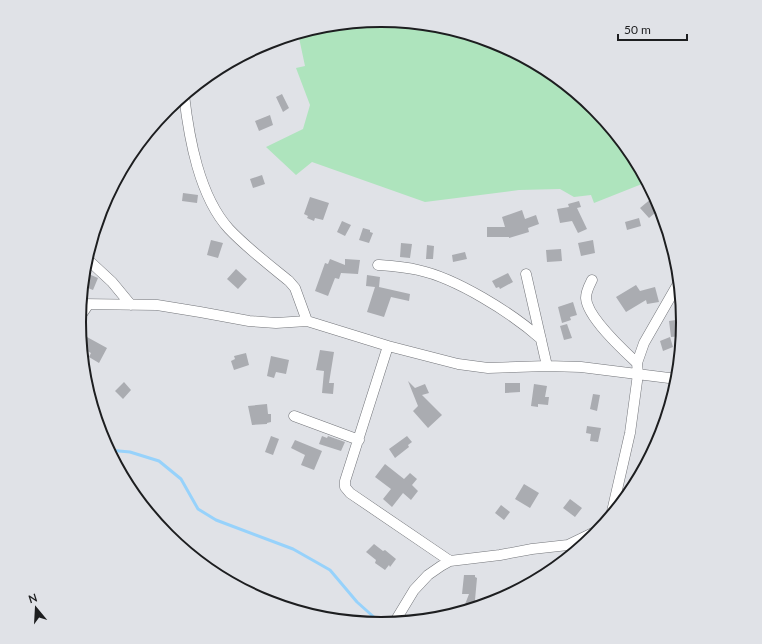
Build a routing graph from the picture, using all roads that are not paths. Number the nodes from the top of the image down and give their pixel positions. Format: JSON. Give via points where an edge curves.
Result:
{"nodes":[{"id":1,"x":185,"y":101,"type":"edge"},
{"id":2,"x":92,"y":264,"type":"edge"},
{"id":3,"x":378,"y":265,"type":"dead end"},
{"id":4,"x":526,"y":274,"type":"dead end"},
{"id":5,"x":592,"y":280,"type":"dead end"},
{"id":6,"x":674,"y":291,"type":"edge"},
{"id":7,"x":87,"y":305,"type":"edge"},
{"id":8,"x":131,"y":305,"type":"junction"},
{"id":9,"x":307,"y":320,"type":"junction"},
{"id":10,"x":541,"y":339,"type":"junction"},
{"id":11,"x":388,"y":346,"type":"junction"},
{"id":12,"x":637,"y":362,"type":"junction"},
{"id":13,"x":547,"y":366,"type":"junction"},
{"id":14,"x":638,"y":374,"type":"junction"},
{"id":15,"x":670,"y":378,"type":"edge"},
{"id":16,"x":294,"y":416,"type":"dead end"},
{"id":17,"x":359,"y":440,"type":"junction"},
{"id":18,"x":614,"y":503,"type":"edge"},
{"id":19,"x":571,"y":548,"type":"edge"},
{"id":20,"x":450,"y":561,"type":"junction"},
{"id":21,"x":398,"y":616,"type":"edge"}],
"edges":[{"from":1,"to":9,"type":"street","via":[[191,141],[207,197],[228,228],[295,288]]},
{"from":2,"to":8,"type":"street"},
{"from":3,"to":10,"type":"street","via":[[418,270],[442,277],[506,313]]},
{"from":4,"to":10,"type":"street"},
{"from":5,"to":12,"type":"street","via":[[586,298],[589,308],[609,335]]},
{"from":6,"to":12,"type":"street","via":[[644,343]]},
{"from":7,"to":8,"type":"street"},
{"from":8,"to":9,"type":"street","via":[[157,305],[249,321],[276,323]]},
{"from":9,"to":11,"type":"street"},
{"from":10,"to":13,"type":"street"},
{"from":11,"to":13,"type":"street","via":[[488,368]]},
{"from":11,"to":17,"type":"street"},
{"from":12,"to":14,"type":"street"},
{"from":13,"to":14,"type":"street"},
{"from":14,"to":15,"type":"street"},
{"from":14,"to":18,"type":"street","via":[[630,433]]},
{"from":16,"to":17,"type":"street"},
{"from":17,"to":20,"type":"street","via":[[345,481],[346,490]]},
{"from":19,"to":20,"type":"street","via":[[532,549]]},
{"from":20,"to":21,"type":"street","via":[[428,576],[414,590]]}]}
